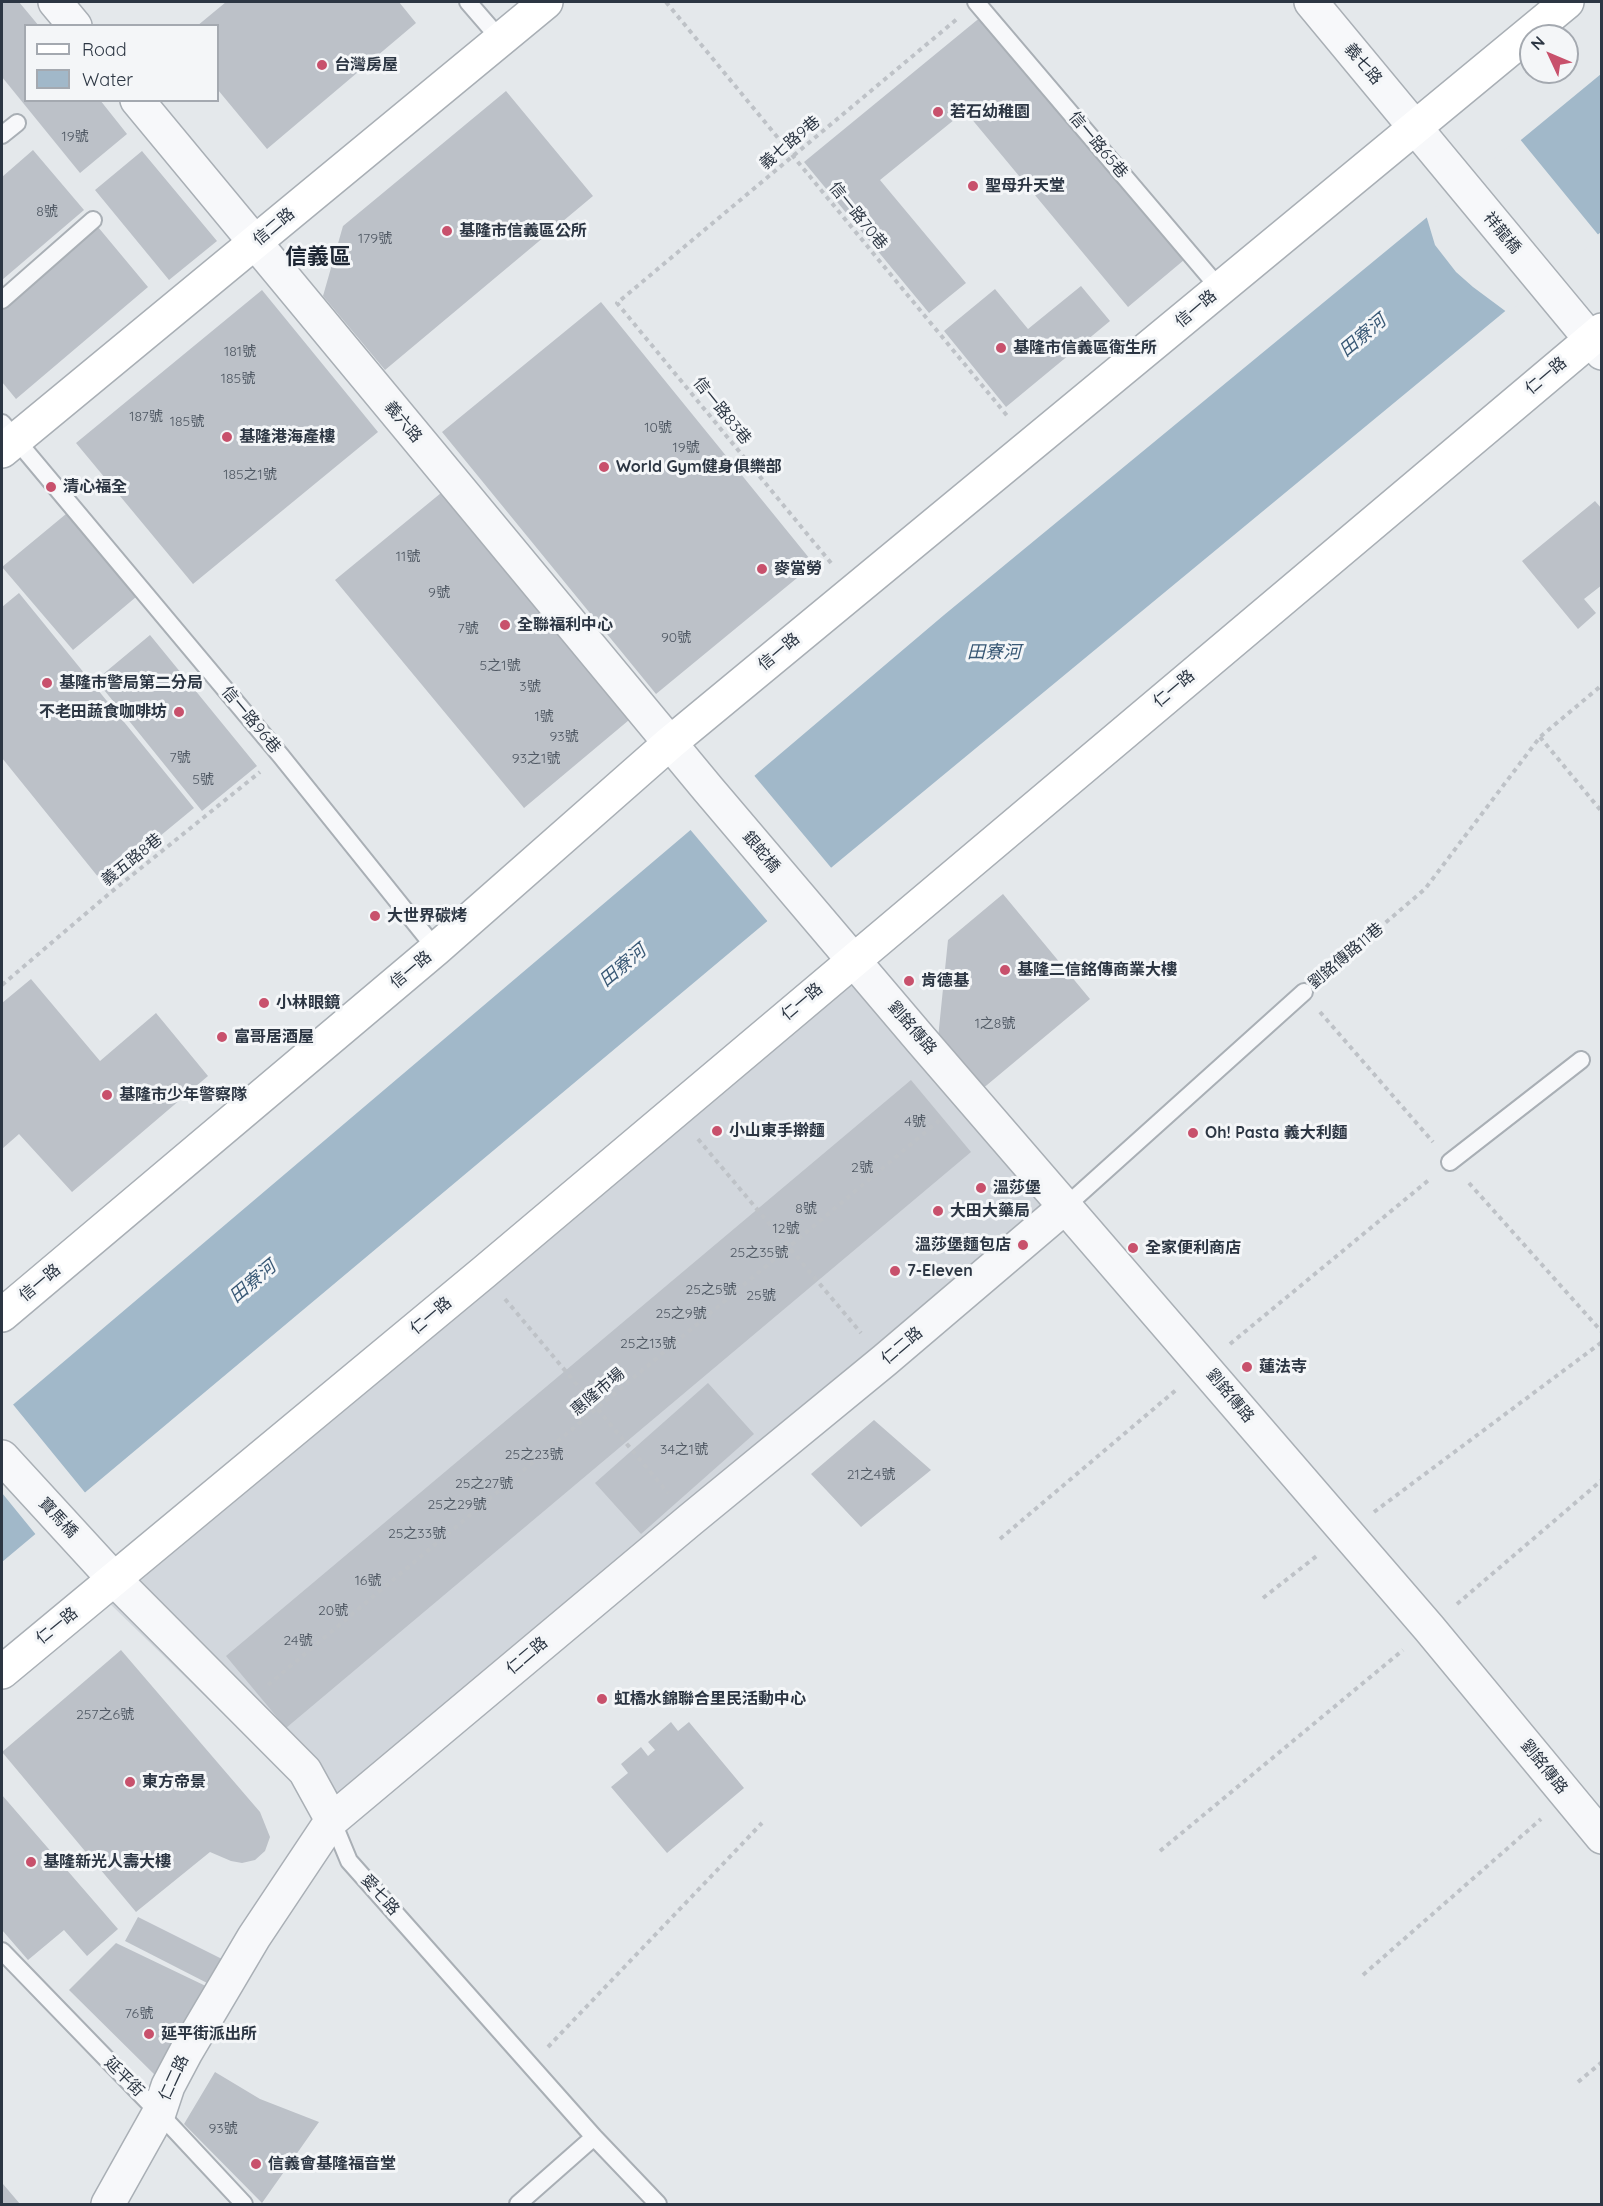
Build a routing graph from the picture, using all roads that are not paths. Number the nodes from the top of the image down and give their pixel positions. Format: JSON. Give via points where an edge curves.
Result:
{"nodes":[{"id":1,"x":55,"y":2,"type":"edge"},
{"id":2,"x":468,"y":2,"type":"edge"},
{"id":3,"x":546,"y":2,"type":"edge"},
{"id":4,"x":976,"y":2,"type":"edge"},
{"id":5,"x":1311,"y":2,"type":"edge"},
{"id":6,"x":1567,"y":2,"type":"edge"},
{"id":7,"x":73,"y":24,"type":"edge"},
{"id":8,"x":500,"y":39,"type":"junction"},
{"id":9,"x":139,"y":102,"type":"edge"},
{"id":10,"x":17,"y":123,"type":"dead end"},
{"id":11,"x":1415,"y":127,"type":"junction"},
{"id":12,"x":2,"y":135,"type":"edge"},
{"id":13,"x":93,"y":220,"type":"dead end"},
{"id":14,"x":255,"y":243,"type":"junction"},
{"id":15,"x":1220,"y":289,"type":"junction"},
{"id":16,"x":2,"y":300,"type":"edge"},
{"id":17,"x":1598,"y":341,"type":"edge"},
{"id":18,"x":6,"y":438,"type":"edge"},
{"id":19,"x":670,"y":743,"type":"junction"},
{"id":20,"x":436,"y":949,"type":"junction"},
{"id":21,"x":853,"y":959,"type":"junction"},
{"id":22,"x":1304,"y":992,"type":"road end"},
{"id":23,"x":1581,"y":1060,"type":"dead end"},
{"id":24,"x":1450,"y":1162,"type":"road end"},
{"id":25,"x":1066,"y":1206,"type":"junction"},
{"id":26,"x":2,"y":1315,"type":"edge"},
{"id":27,"x":2,"y":1457,"type":"edge"},
{"id":28,"x":114,"y":1579,"type":"junction"},
{"id":29,"x":2,"y":1672,"type":"edge"},
{"id":30,"x":332,"y":1820,"type":"junction"},
{"id":31,"x":1602,"y":1837,"type":"edge"},
{"id":32,"x":2,"y":1951,"type":"edge"},
{"id":33,"x":159,"y":2113,"type":"junction"},
{"id":34,"x":594,"y":2137,"type":"junction"},
{"id":35,"x":108,"y":2205,"type":"edge"},
{"id":36,"x":244,"y":2205,"type":"edge"},
{"id":37,"x":518,"y":2205,"type":"edge"},
{"id":38,"x":658,"y":2205,"type":"edge"}],
"edges":[{"from":1,"to":7,"type":"street"},
{"from":2,"to":8,"type":"lane"},
{"from":3,"to":8,"type":"street","name":"信二路"},
{"from":4,"to":15,"type":"lane","name":"信一路65巷"},
{"from":5,"to":11,"type":"street","name":"義七路"},
{"from":6,"to":11,"type":"street","name":"信一路"},
{"from":8,"to":14,"type":"street","name":"信二路"},
{"from":9,"to":14,"type":"street","name":"義六路"},
{"from":10,"to":12,"type":"lane"},
{"from":11,"to":15,"type":"street","name":"信一路"},
{"from":11,"to":17,"type":"street","name":"祥龍橋"},
{"from":13,"to":16,"type":"lane"},
{"from":14,"to":18,"type":"street","name":"信二路"},
{"from":14,"to":19,"type":"street","name":"義六路"},
{"from":15,"to":19,"type":"street","name":"信一路"},
{"from":17,"to":21,"type":"street","name":"仁一路"},
{"from":18,"to":20,"type":"lane","name":"信一路96巷","via":[[281,756]]},
{"from":19,"to":20,"type":"street","name":"信一路"},
{"from":19,"to":21,"type":"street","name":"銀蛇橋"},
{"from":20,"to":26,"type":"street","name":"信一路"},
{"from":21,"to":25,"type":"street","name":"劉銘傳路"},
{"from":21,"to":28,"type":"street","name":"仁一路"},
{"from":22,"to":25,"type":"lane","name":"劉銘傳路11巷"},
{"from":23,"to":24,"type":"lane"},
{"from":25,"to":30,"type":"street","name":"仁二路"},
{"from":25,"to":31,"type":"street","name":"劉銘傳路","via":[[1429,1628]]},
{"from":27,"to":28,"type":"street","name":"寶馬橋"},
{"from":28,"to":29,"type":"street","name":"仁一路"},
{"from":28,"to":30,"type":"street","name":"愛七路","via":[[305,1771]]},
{"from":30,"to":33,"type":"street","name":"仁二路","via":[[254,1937],[186,2052]]},
{"from":30,"to":34,"type":"lane","name":"愛七路","via":[[350,1861]]},
{"from":32,"to":33,"type":"lane","name":"延平街"},
{"from":33,"to":35,"type":"street","name":"仁二路"},
{"from":33,"to":36,"type":"lane","name":"延平街"},
{"from":34,"to":37,"type":"lane"},
{"from":34,"to":38,"type":"lane","name":"愛七路"}]}
